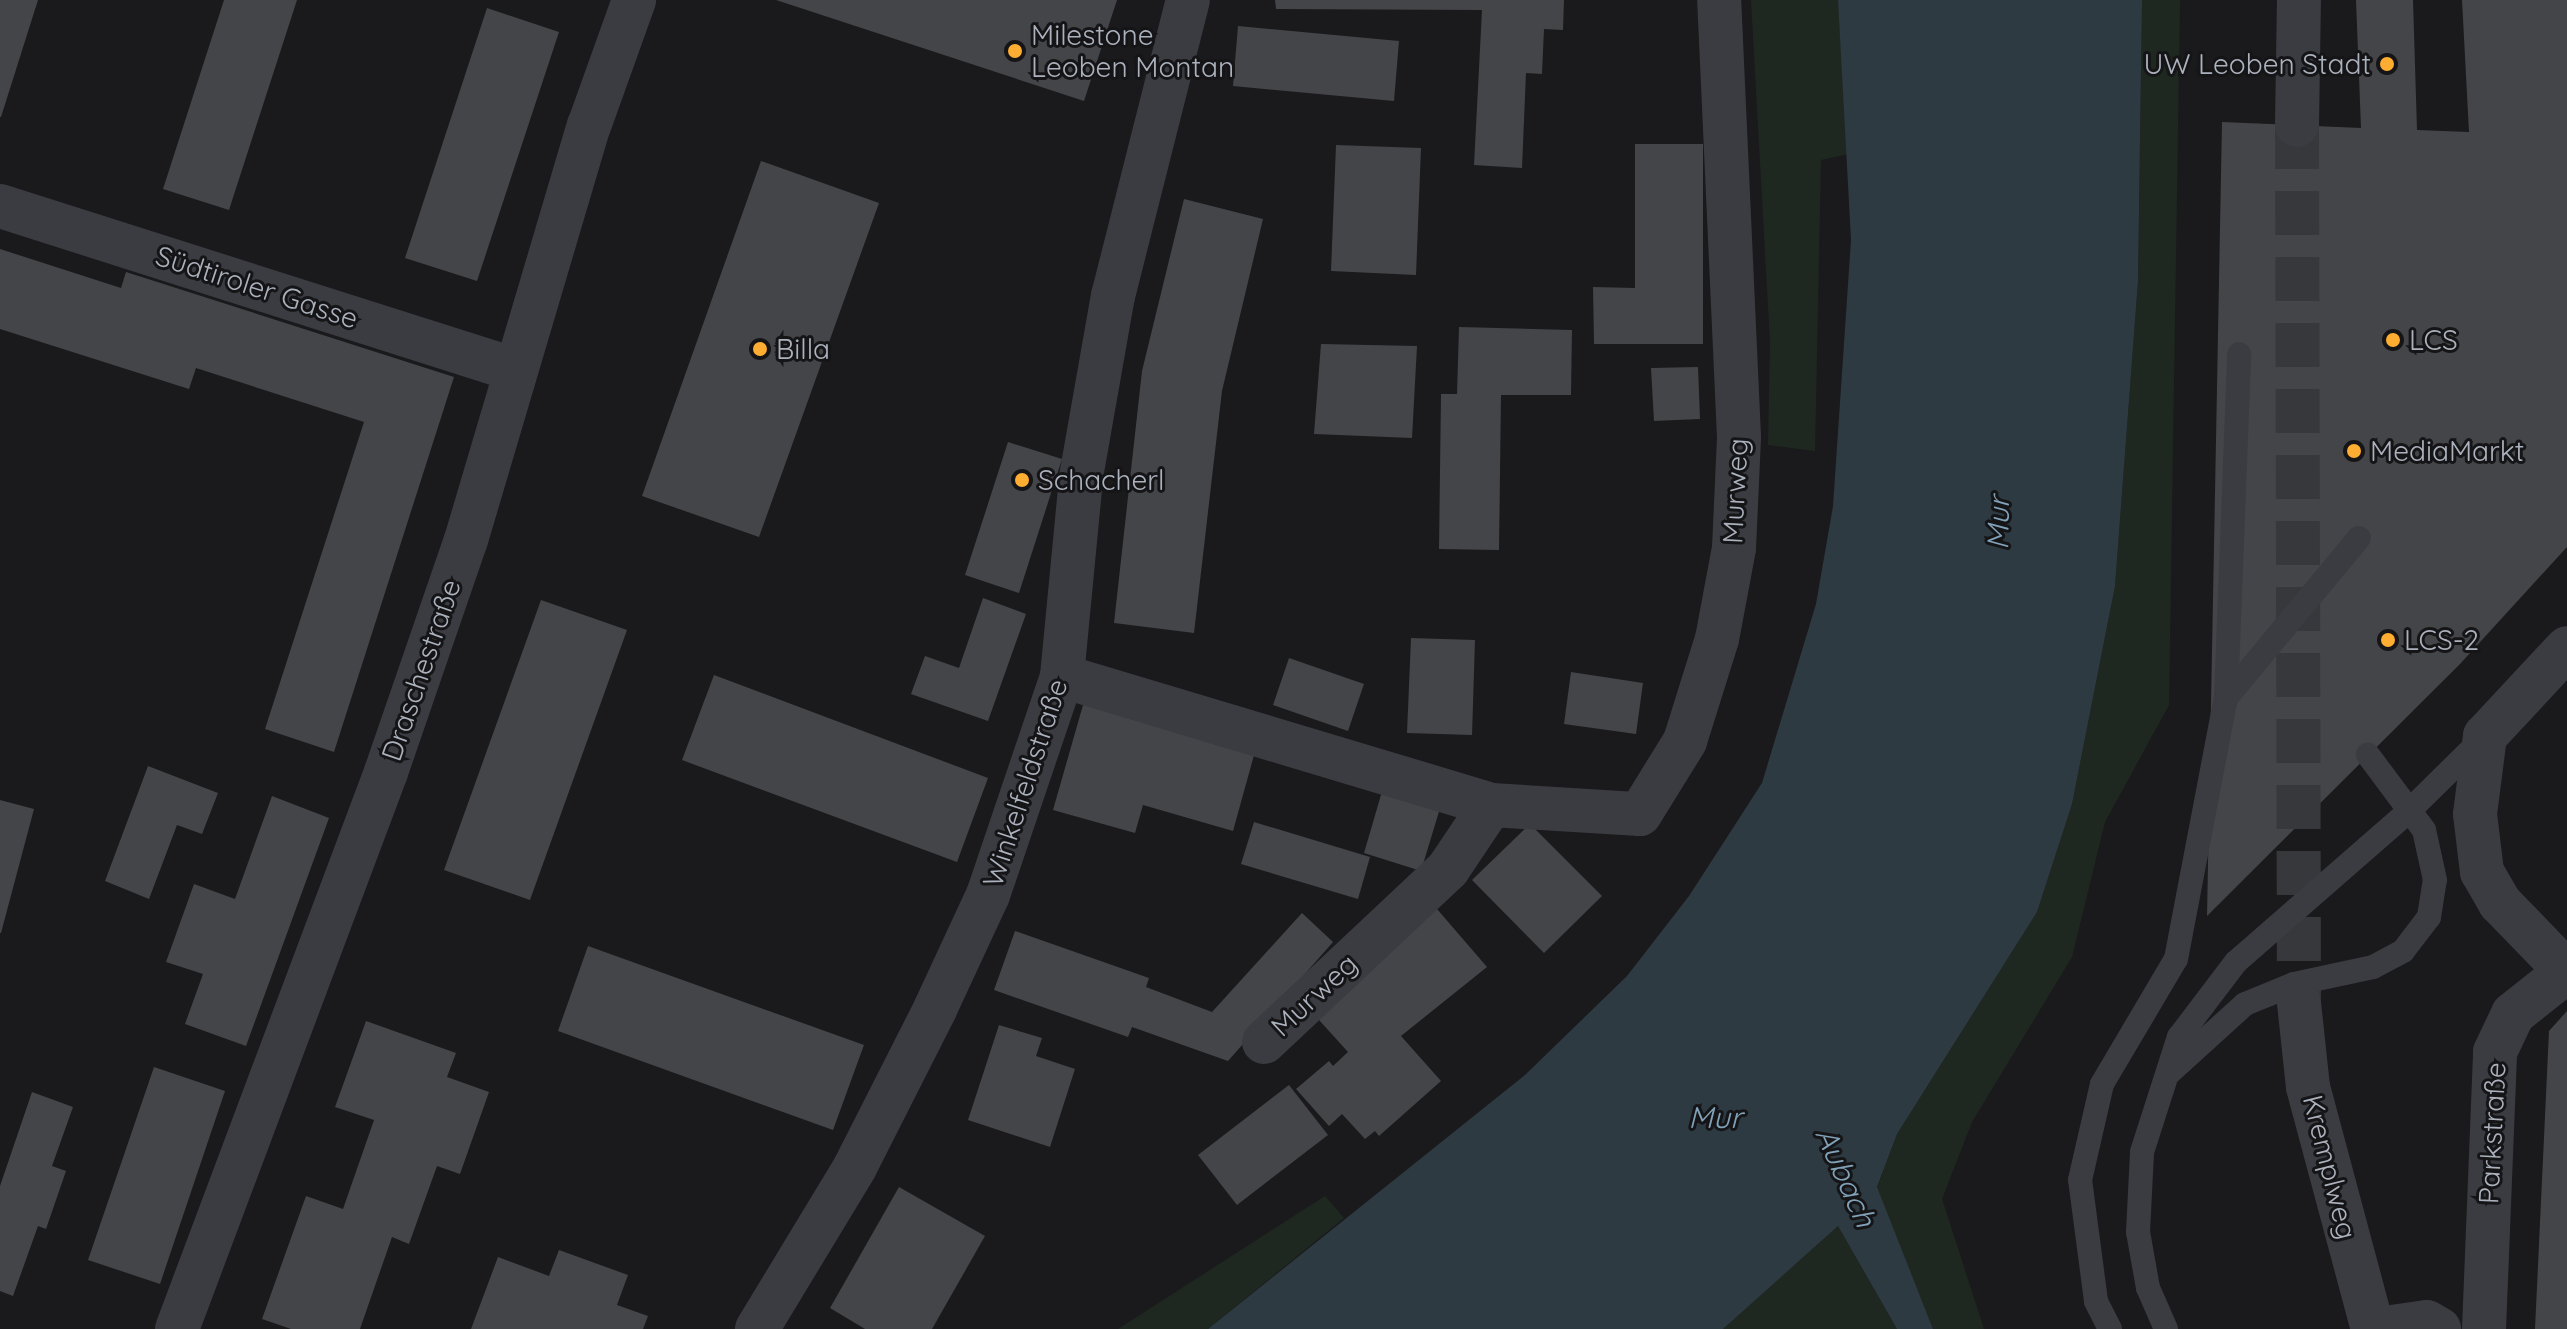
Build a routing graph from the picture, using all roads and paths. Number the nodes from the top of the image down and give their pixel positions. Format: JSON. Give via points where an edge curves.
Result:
{"nodes":[{"id":1,"x":634,"y":0,"type":"edge"},
{"id":2,"x":1188,"y":0,"type":"edge"},
{"id":3,"x":1719,"y":0,"type":"edge"},
{"id":4,"x":2299,"y":0,"type":"edge"},
{"id":5,"x":2297,"y":125,"type":"tunnel mouth"},
{"id":6,"x":0,"y":206,"type":"edge"},
{"id":7,"x":2239,"y":354,"type":"dead end"},
{"id":8,"x":513,"y":369,"type":"junction"},
{"id":9,"x":2359,"y":538,"type":"dead end"},
{"id":10,"x":2567,"y":648,"type":"edge"},
{"id":11,"x":1062,"y":676,"type":"junction"},
{"id":12,"x":2226,"y":698,"type":"junction"},
{"id":13,"x":2485,"y":736,"type":"junction"},
{"id":14,"x":2368,"y":755,"type":"dead end"},
{"id":15,"x":1491,"y":805,"type":"junction"},
{"id":16,"x":2409,"y":811,"type":"junction"},
{"id":17,"x":2566,"y":971,"type":"edge"},
{"id":18,"x":2299,"y":1003,"type":"tunnel mouth"},
{"id":19,"x":1264,"y":1042,"type":"dead end"},
{"id":20,"x":2168,"y":1073,"type":"junction"},
{"id":21,"x":177,"y":1329,"type":"edge"},
{"id":22,"x":757,"y":1329,"type":"edge"},
{"id":23,"x":2110,"y":1329,"type":"edge"},
{"id":24,"x":2166,"y":1329,"type":"edge"},
{"id":25,"x":2376,"y":1329,"type":"edge"},
{"id":26,"x":2439,"y":1329,"type":"edge"},
{"id":27,"x":2484,"y":1329,"type":"edge"}],
"edges":[{"from":1,"to":8,"type":"street","name":"Draschestraße"},
{"from":2,"to":11,"type":"street","name":"Winkelfeldstraße","via":[[1113,296],[1081,477]]},
{"from":3,"to":15,"type":"street","name":"Murweg","via":[[1739,437],[1734,548],[1717,639],[1685,741],[1640,814]]},
{"from":4,"to":5,"type":"street"},
{"from":6,"to":8,"type":"street","name":"Südtiroler Gasse"},
{"from":7,"to":12,"type":"lane"},
{"from":8,"to":21,"type":"street","name":"Draschestraße","via":[[466,540],[386,772]]},
{"from":9,"to":12,"type":"lane"},
{"from":10,"to":13,"type":"street"},
{"from":11,"to":15,"type":"street","name":"Murweg"},
{"from":11,"to":22,"type":"street","name":"Winkelfeldstraße","via":[[988,895],[935,1009],[855,1167]]},
{"from":12,"to":23,"type":"lane","via":[[2176,959],[2102,1084],[2080,1180],[2096,1301]]},
{"from":13,"to":16,"type":"lane"},
{"from":13,"to":17,"type":"street","name":"Parkstraße","via":[[2475,814],[2482,872],[2500,903]]},
{"from":14,"to":16,"type":"lane"},
{"from":15,"to":19,"type":"street","name":"Murweg","via":[[1448,869]]},
{"from":16,"to":20,"type":"lane","via":[[2236,962],[2179,1037]]},
{"from":16,"to":20,"type":"lane","via":[[2424,830],[2435,880],[2429,917],[2418,935],[2403,951],[2373,967],[2294,984],[2245,1004]]},
{"from":17,"to":27,"type":"street","name":"Parkstraße","via":[[2513,1014],[2495,1052]]},
{"from":18,"to":25,"type":"street","name":"Kremplweg","via":[[2308,1087],[2333,1195]]},
{"from":20,"to":24,"type":"lane","via":[[2142,1152],[2138,1232],[2148,1288]]},
{"from":25,"to":26,"type":"street","via":[[2427,1322]]}]}
